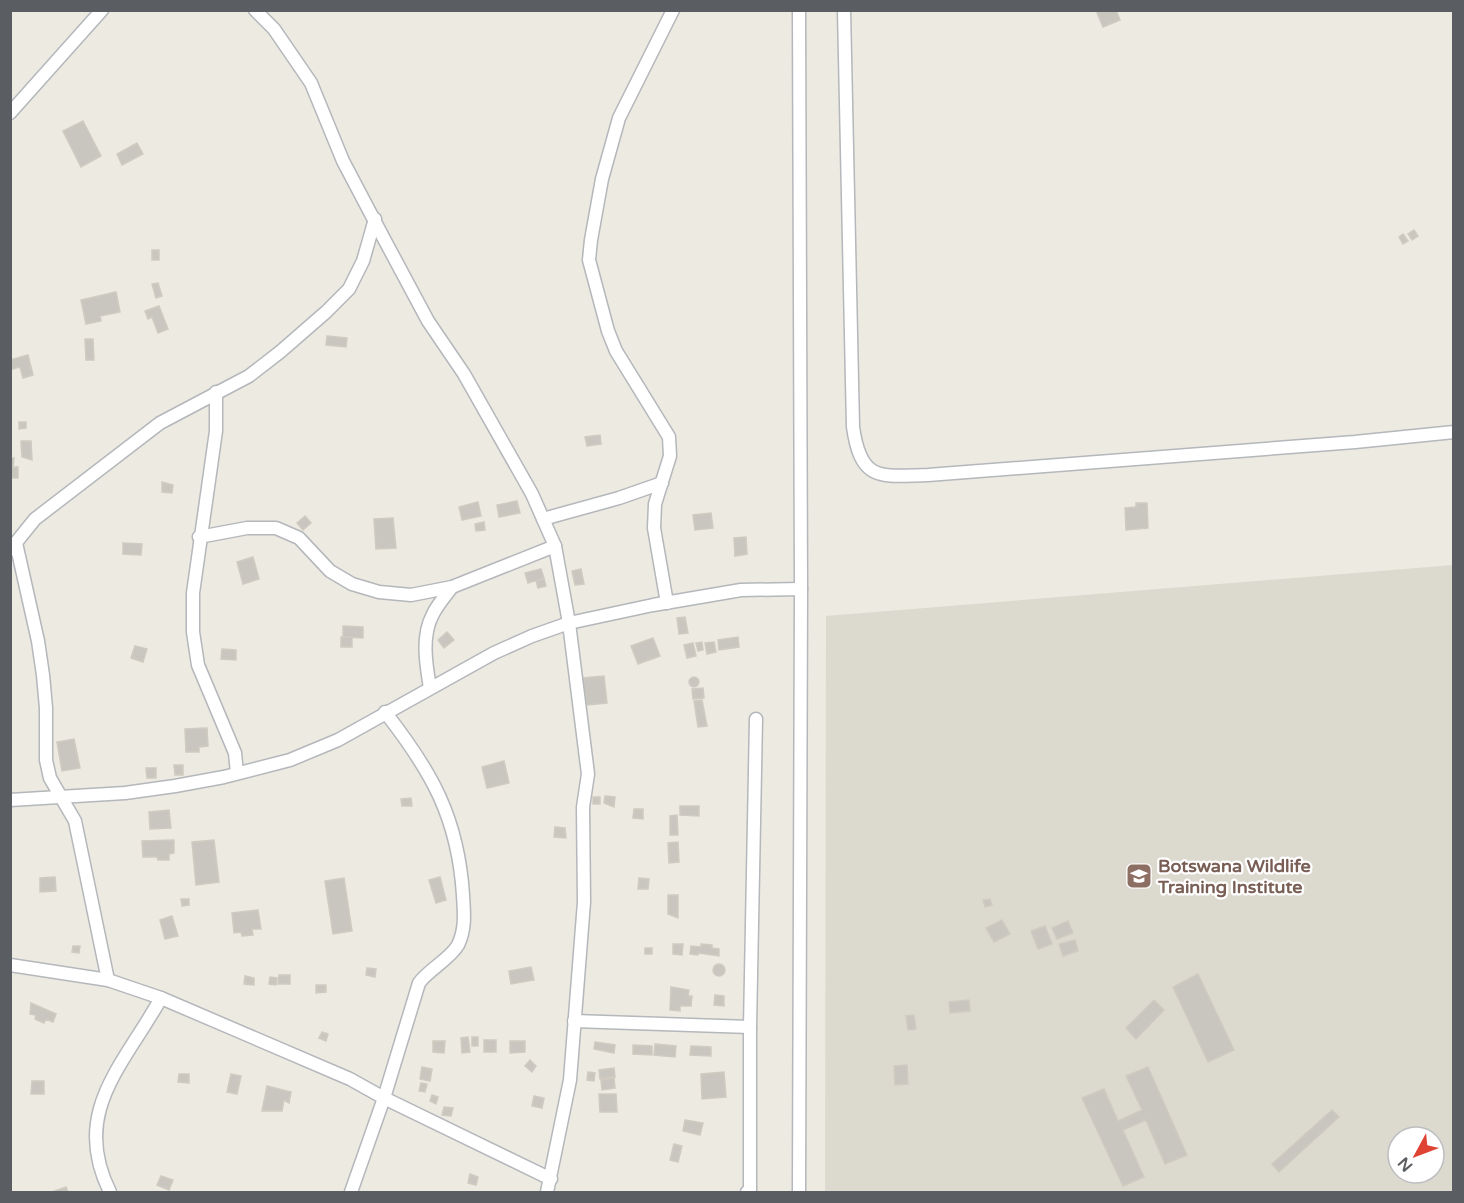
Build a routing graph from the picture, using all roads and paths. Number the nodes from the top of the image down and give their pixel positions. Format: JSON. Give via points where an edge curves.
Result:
{"nodes":[{"id":1,"x":102,"y":10,"type":"edge"},
{"id":2,"x":255,"y":10,"type":"edge"},
{"id":3,"x":673,"y":10,"type":"edge"},
{"id":4,"x":799,"y":10,"type":"edge"},
{"id":5,"x":844,"y":10,"type":"edge"},
{"id":6,"x":10,"y":113,"type":"edge"},
{"id":7,"x":375,"y":219,"type":"junction"},
{"id":8,"x":216,"y":392,"type":"junction"},
{"id":9,"x":1454,"y":432,"type":"edge"},
{"id":10,"x":662,"y":483,"type":"junction"},
{"id":11,"x":543,"y":519,"type":"junction"},
{"id":12,"x":199,"y":537,"type":"junction"},
{"id":13,"x":555,"y":546,"type":"junction"},
{"id":14,"x":13,"y":547,"type":"edge"},
{"id":15,"x":452,"y":586,"type":"junction"},
{"id":16,"x":801,"y":589,"type":"junction"},
{"id":17,"x":667,"y":603,"type":"junction"},
{"id":18,"x":569,"y":623,"type":"junction"},
{"id":19,"x":430,"y":688,"type":"junction"},
{"id":20,"x":385,"y":712,"type":"junction"},
{"id":21,"x":756,"y":719,"type":"dead end"},
{"id":22,"x":237,"y":773,"type":"junction"},
{"id":23,"x":59,"y":796,"type":"junction"},
{"id":24,"x":10,"y":800,"type":"edge"},
{"id":25,"x":10,"y":965,"type":"edge"},
{"id":26,"x":108,"y":980,"type":"junction"},
{"id":27,"x":161,"y":998,"type":"junction"},
{"id":28,"x":574,"y":1021,"type":"junction"},
{"id":29,"x":750,"y":1027,"type":"junction"},
{"id":30,"x":384,"y":1098,"type":"junction"},
{"id":31,"x":551,"y":1179,"type":"junction"},
{"id":32,"x":110,"y":1192,"type":"edge"},
{"id":33,"x":351,"y":1192,"type":"edge"},
{"id":34,"x":547,"y":1192,"type":"edge"},
{"id":35,"x":747,"y":1192,"type":"edge"},
{"id":36,"x":799,"y":1192,"type":"edge"}],
"edges":[{"from":1,"to":6,"type":"street"},
{"from":2,"to":7,"type":"street","via":[[274,29],[311,83],[343,161]]},
{"from":3,"to":10,"type":"street","via":[[619,118],[602,179],[589,260],[616,351],[669,436],[670,456]]},
{"from":4,"to":16,"type":"street"},
{"from":5,"to":9,"type":"street","via":[[853,427],[856,446],[875,473],[928,475]]},
{"from":7,"to":8,"type":"street","via":[[363,261],[349,289],[280,352],[249,376]]},
{"from":7,"to":11,"type":"street","via":[[428,321],[464,374]]},
{"from":8,"to":12,"type":"street","via":[[216,431]]},
{"from":8,"to":14,"type":"street","via":[[160,423],[35,519]]},
{"from":10,"to":11,"type":"street"},
{"from":10,"to":17,"type":"street","via":[[655,504],[654,528]]},
{"from":11,"to":13,"type":"street"},
{"from":12,"to":15,"type":"street","via":[[247,528],[276,528],[299,538],[330,571],[352,585],[411,594]]},
{"from":12,"to":22,"type":"street","via":[[193,593],[198,664],[235,753]]},
{"from":13,"to":15,"type":"street"},
{"from":13,"to":18,"type":"street"},
{"from":14,"to":23,"type":"street","via":[[38,641],[46,708],[46,759]]},
{"from":15,"to":19,"type":"street","via":[[433,614],[426,634]]},
{"from":16,"to":17,"type":"street","via":[[741,590]]},
{"from":16,"to":36,"type":"street"},
{"from":17,"to":18,"type":"street"},
{"from":18,"to":19,"type":"street","via":[[494,652]]},
{"from":18,"to":28,"type":"street","via":[[588,774],[583,807],[584,902]]},
{"from":19,"to":20,"type":"street"},
{"from":20,"to":22,"type":"street","via":[[315,751]]},
{"from":20,"to":30,"type":"street","via":[[415,750],[445,805],[462,869],[465,925],[457,946],[418,983]]},
{"from":21,"to":29,"type":"street"},
{"from":22,"to":23,"type":"street","via":[[125,793]]},
{"from":23,"to":24,"type":"street"},
{"from":23,"to":26,"type":"street","via":[[75,821]]},
{"from":25,"to":26,"type":"street"},
{"from":26,"to":27,"type":"street"},
{"from":27,"to":30,"type":"street","via":[[350,1079]]},
{"from":27,"to":32,"type":"street","via":[[100,1101],[96,1151],[100,1174]]},
{"from":28,"to":29,"type":"street"},
{"from":28,"to":31,"type":"street","via":[[570,1080]]},
{"from":29,"to":35,"type":"street"},
{"from":30,"to":31,"type":"street"},
{"from":30,"to":33,"type":"street"},
{"from":31,"to":34,"type":"street"}]}
